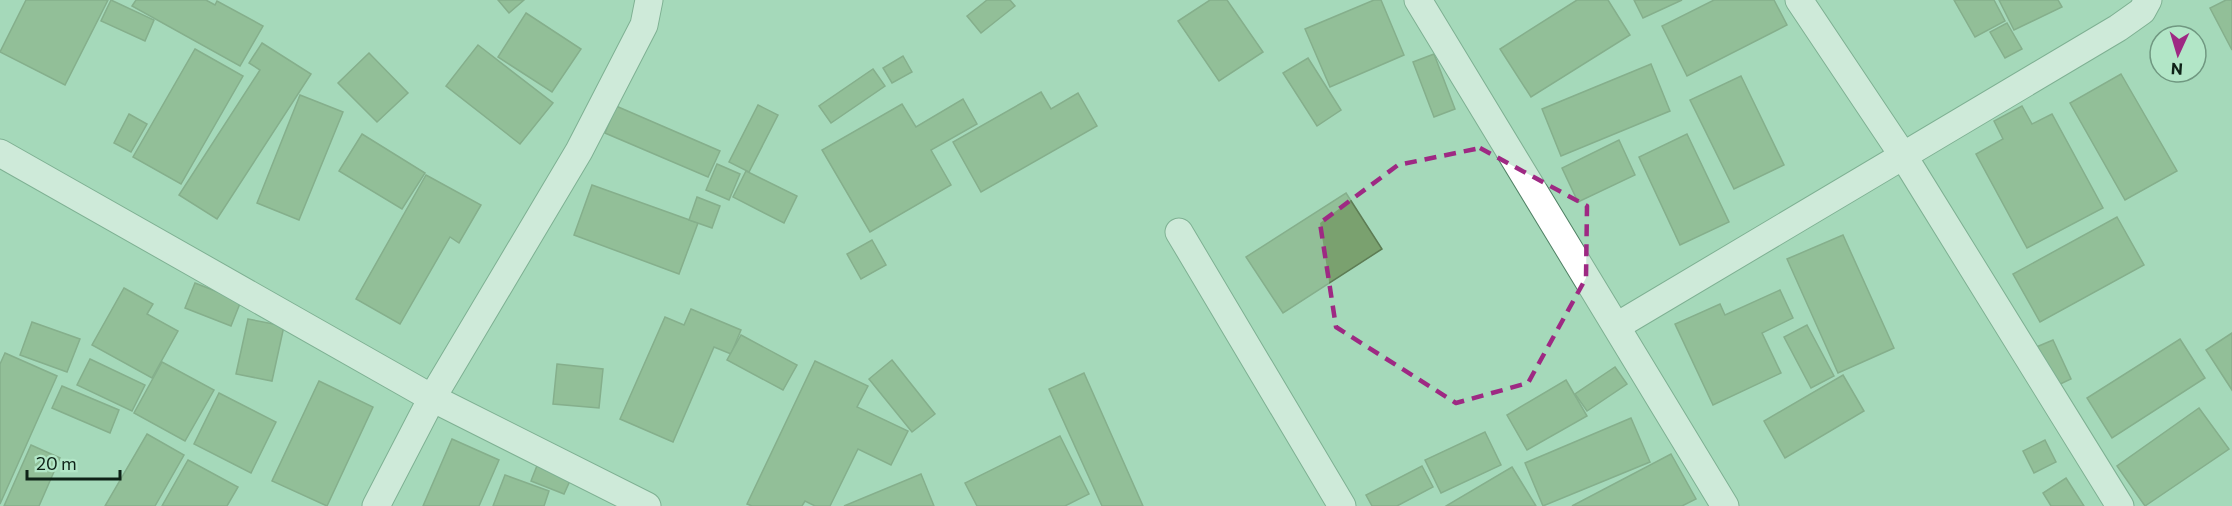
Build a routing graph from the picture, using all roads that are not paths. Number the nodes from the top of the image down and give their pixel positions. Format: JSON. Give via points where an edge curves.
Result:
{"nodes":[{"id":1,"x":649,"y":0,"type":"edge"},
{"id":2,"x":1418,"y":0,"type":"edge"},
{"id":3,"x":1799,"y":0,"type":"edge"},
{"id":4,"x":2148,"y":0,"type":"edge"},
{"id":5,"x":0,"y":153,"type":"edge"},
{"id":6,"x":1904,"y":157,"type":"junction"},
{"id":7,"x":1179,"y":232,"type":"dead end"},
{"id":8,"x":1617,"y":326,"type":"junction"},
{"id":9,"x":432,"y":398,"type":"junction"},
{"id":10,"x":376,"y":506,"type":"edge"},
{"id":11,"x":647,"y":506,"type":"edge"},
{"id":12,"x":1342,"y":506,"type":"edge"},
{"id":13,"x":1725,"y":506,"type":"edge"},
{"id":14,"x":2120,"y":506,"type":"edge"}],
"edges":[{"from":1,"to":9,"type":"street","via":[[644,25],[579,151]]},
{"from":2,"to":8,"type":"street"},
{"from":3,"to":6,"type":"street"},
{"from":4,"to":6,"type":"street","via":[[2142,11],[2118,28]]},
{"from":5,"to":9,"type":"street"},
{"from":6,"to":8,"type":"street"},
{"from":6,"to":14,"type":"street"},
{"from":7,"to":12,"type":"street"},
{"from":8,"to":13,"type":"street"},
{"from":9,"to":10,"type":"street"},
{"from":9,"to":11,"type":"street"}]}
